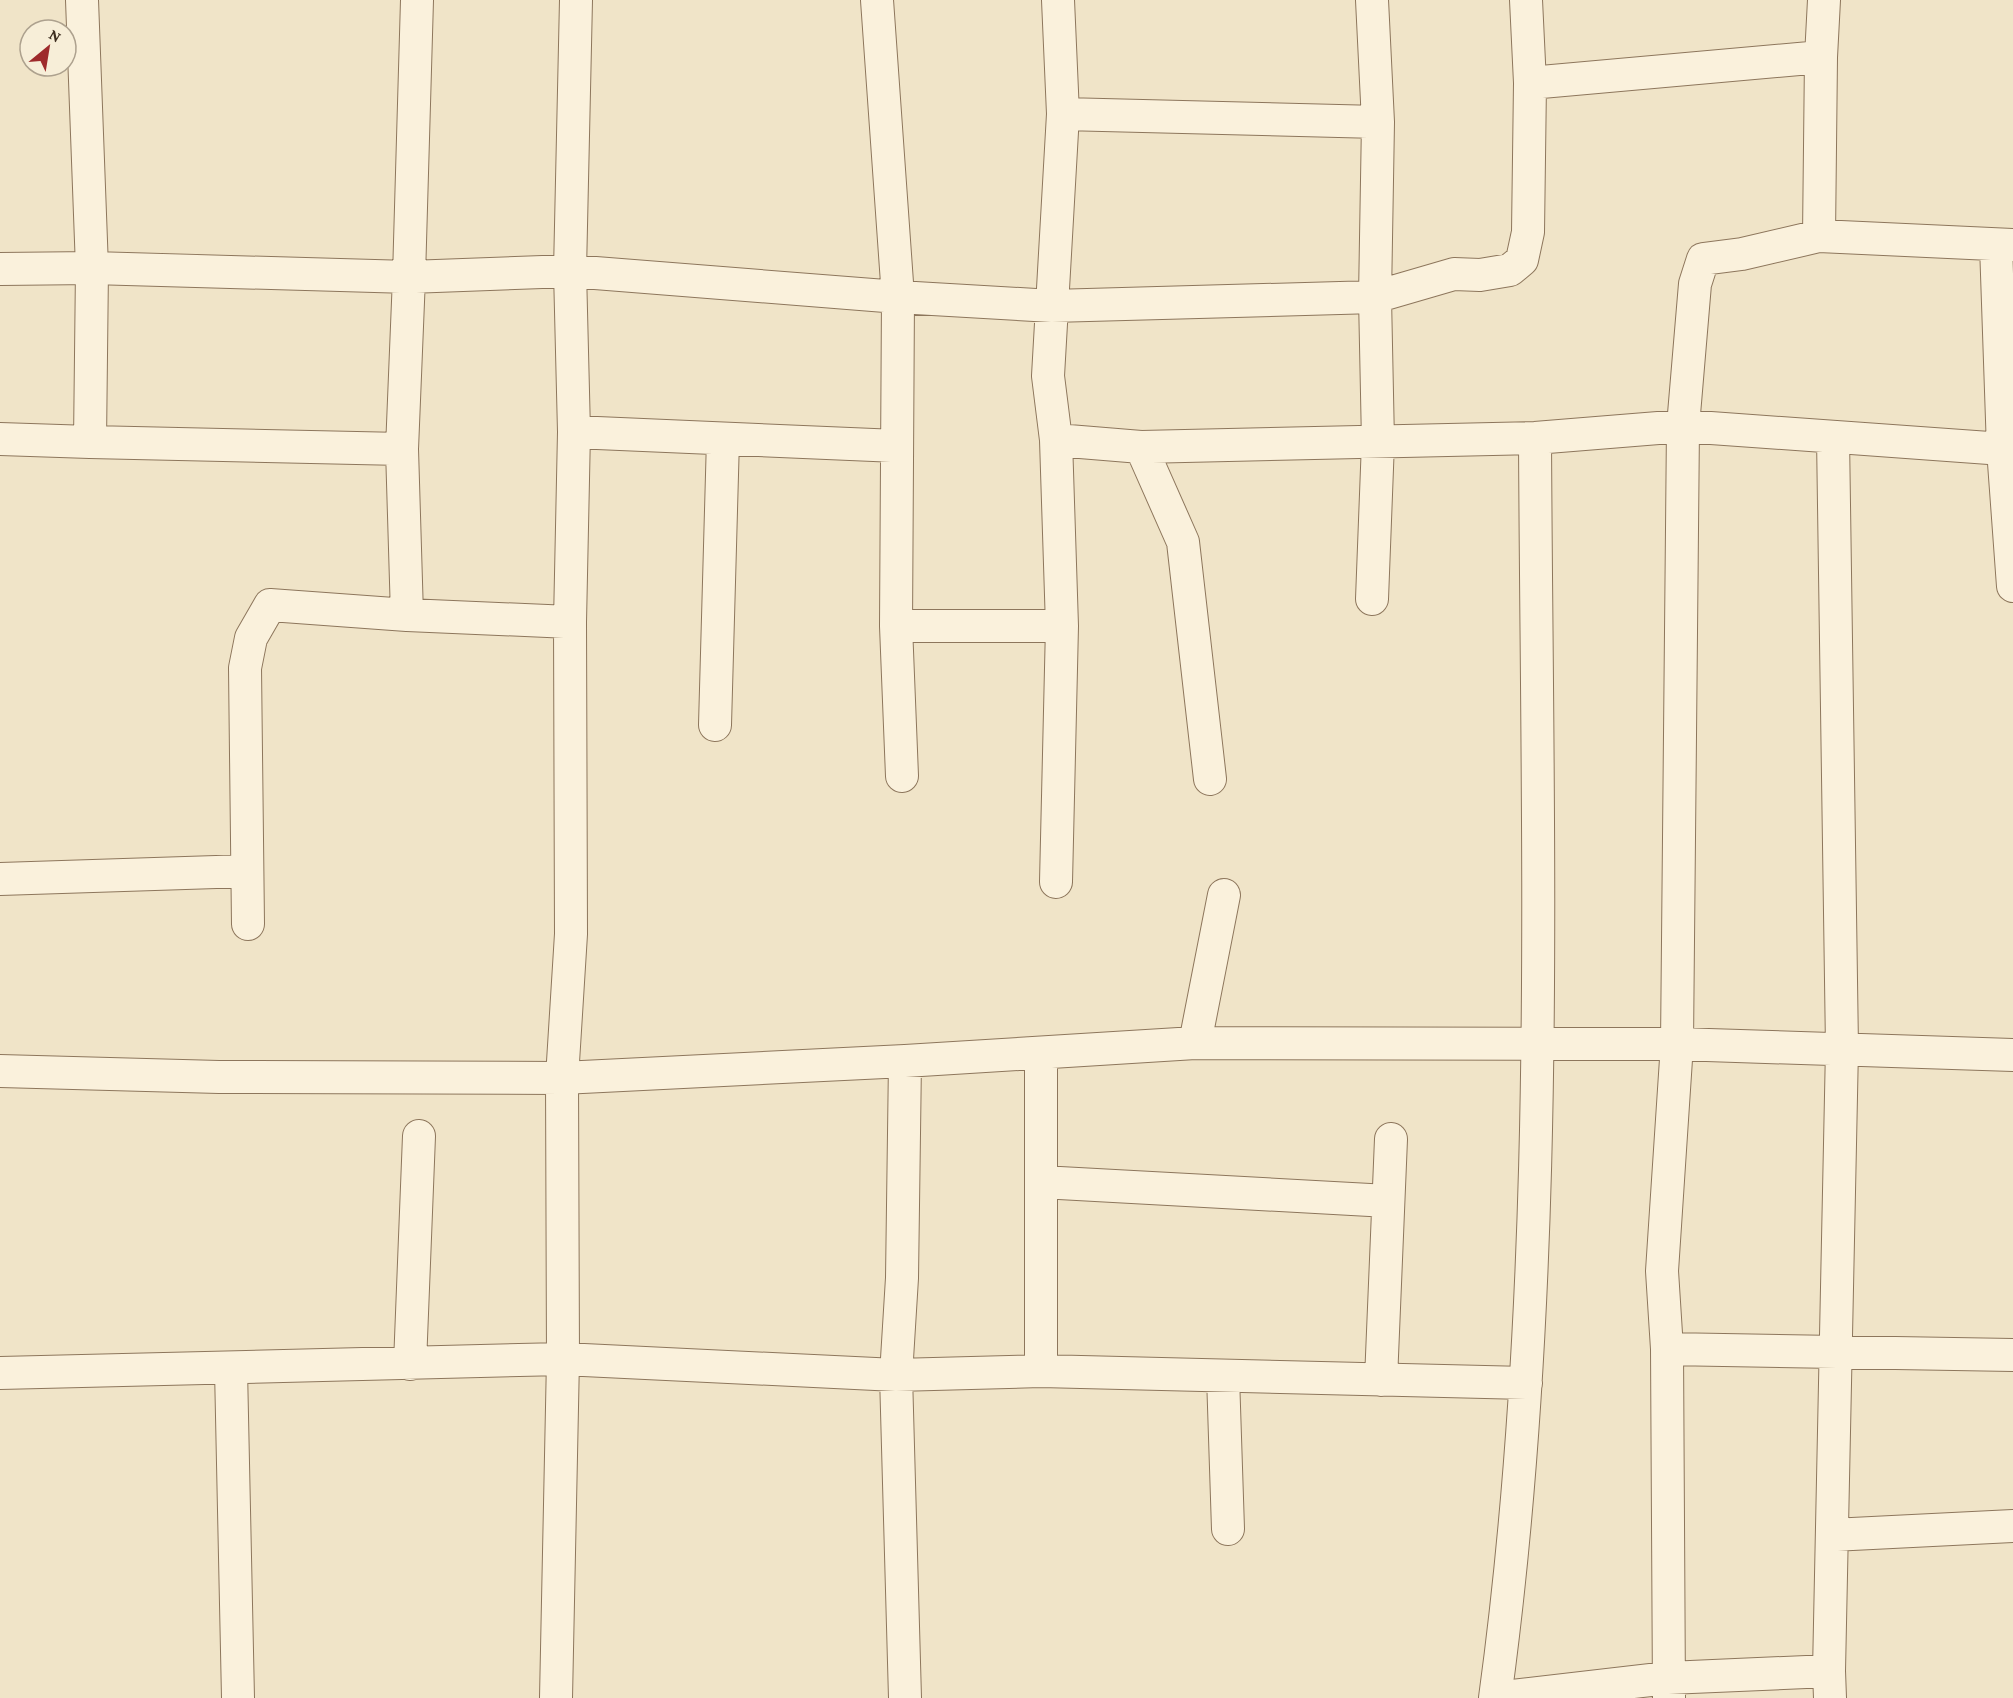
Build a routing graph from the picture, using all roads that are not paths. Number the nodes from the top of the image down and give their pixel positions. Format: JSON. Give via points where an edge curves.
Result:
{"nodes":[{"id":1,"x":82,"y":0,"type":"edge"},
{"id":2,"x":417,"y":0,"type":"edge"},
{"id":3,"x":576,"y":0,"type":"edge"},
{"id":4,"x":878,"y":0,"type":"edge"},
{"id":5,"x":1058,"y":0,"type":"edge"},
{"id":6,"x":1372,"y":0,"type":"edge"},
{"id":7,"x":1526,"y":0,"type":"edge"},
{"id":8,"x":1824,"y":0,"type":"edge"},
{"id":9,"x":1821,"y":57,"type":"junction"},
{"id":10,"x":1530,"y":83,"type":"junction"},
{"id":11,"x":1063,"y":114,"type":"junction"},
{"id":12,"x":1378,"y":122,"type":"junction"},
{"id":13,"x":1819,"y":236,"type":"junction"},
{"id":14,"x":2005,"y":245,"type":"edge"},
{"id":15,"x":92,"y":268,"type":"junction"},
{"id":16,"x":0,"y":269,"type":"edge"},
{"id":17,"x":570,"y":271,"type":"junction"},
{"id":18,"x":409,"y":278,"type":"junction"},
{"id":19,"x":898,"y":297,"type":"junction"},
{"id":20,"x":1376,"y":297,"type":"junction"},
{"id":21,"x":1052,"y":306,"type":"junction"},
{"id":22,"x":1683,"y":426,"type":"junction"},
{"id":23,"x":574,"y":432,"type":"junction"},
{"id":24,"x":1833,"y":437,"type":"junction"},
{"id":25,"x":1535,"y":438,"type":"junction"},
{"id":26,"x":0,"y":439,"type":"edge"},
{"id":27,"x":723,"y":439,"type":"junction"},
{"id":28,"x":1056,"y":440,"type":"junction"},
{"id":29,"x":90,"y":442,"type":"junction"},
{"id":30,"x":1378,"y":442,"type":"junction"},
{"id":31,"x":897,"y":446,"type":"junction"},
{"id":32,"x":1141,"y":447,"type":"junction"},
{"id":33,"x":2003,"y":448,"type":"junction"},
{"id":34,"x":402,"y":449,"type":"junction"},
{"id":35,"x":2013,"y":586,"type":"edge"},
{"id":36,"x":1372,"y":599,"type":"dead end"},
{"id":37,"x":407,"y":615,"type":"junction"},
{"id":38,"x":570,"y":622,"type":"junction"},
{"id":39,"x":896,"y":626,"type":"junction"},
{"id":40,"x":1062,"y":626,"type":"junction"},
{"id":41,"x":715,"y":725,"type":"dead end"},
{"id":42,"x":902,"y":776,"type":"dead end"},
{"id":43,"x":1210,"y":779,"type":"dead end"},
{"id":44,"x":247,"y":871,"type":"junction"},
{"id":45,"x":0,"y":879,"type":"edge"},
{"id":46,"x":1056,"y":882,"type":"dead end"},
{"id":47,"x":1224,"y":895,"type":"dead end"},
{"id":48,"x":248,"y":924,"type":"dead end"},
{"id":49,"x":1538,"y":1042,"type":"junction"},
{"id":50,"x":1195,"y":1043,"type":"junction"},
{"id":51,"x":1677,"y":1044,"type":"junction"},
{"id":52,"x":1842,"y":1048,"type":"junction"},
{"id":53,"x":1041,"y":1053,"type":"junction"},
{"id":54,"x":2013,"y":1055,"type":"edge"},
{"id":55,"x":905,"y":1061,"type":"junction"},
{"id":56,"x":0,"y":1071,"type":"edge"},
{"id":57,"x":562,"y":1078,"type":"junction"},
{"id":58,"x":419,"y":1136,"type":"dead end"},
{"id":59,"x":1390,"y":1139,"type":"dead end"},
{"id":60,"x":1041,"y":1182,"type":"junction"},
{"id":61,"x":1388,"y":1201,"type":"junction"},
{"id":62,"x":1667,"y":1349,"type":"junction"},
{"id":63,"x":1836,"y":1351,"type":"junction"},
{"id":64,"x":2013,"y":1355,"type":"edge"},
{"id":65,"x":563,"y":1359,"type":"junction"},
{"id":66,"x":410,"y":1364,"type":"junction"},
{"id":67,"x":231,"y":1369,"type":"junction"},
{"id":68,"x":1041,"y":1371,"type":"junction"},
{"id":69,"x":0,"y":1373,"type":"edge"},
{"id":70,"x":896,"y":1375,"type":"junction"},
{"id":71,"x":1222,"y":1376,"type":"junction"},
{"id":72,"x":1381,"y":1380,"type":"junction"},
{"id":73,"x":1526,"y":1383,"type":"junction"},
{"id":74,"x":2013,"y":1526,"type":"edge"},
{"id":75,"x":1228,"y":1529,"type":"dead end"},
{"id":76,"x":1832,"y":1534,"type":"junction"},
{"id":77,"x":1829,"y":1684,"type":"edge"},
{"id":78,"x":1669,"y":1688,"type":"edge"},
{"id":79,"x":238,"y":1698,"type":"edge"},
{"id":80,"x":556,"y":1698,"type":"edge"},
{"id":81,"x":905,"y":1698,"type":"edge"}],
"edges":[{"from":1,"to":15,"type":"street"},
{"from":2,"to":18,"type":"street"},
{"from":3,"to":17,"type":"street"},
{"from":4,"to":19,"type":"street"},
{"from":5,"to":11,"type":"street"},
{"from":6,"to":12,"type":"street"},
{"from":7,"to":10,"type":"street"},
{"from":8,"to":9,"type":"street"},
{"from":9,"to":10,"type":"street"},
{"from":9,"to":13,"type":"street"},
{"from":10,"to":20,"type":"street","via":[[1528,231],[1522,260],[1510,270],[1454,274]]},
{"from":11,"to":12,"type":"street"},
{"from":11,"to":21,"type":"street"},
{"from":12,"to":20,"type":"street"},
{"from":13,"to":14,"type":"street"},
{"from":13,"to":22,"type":"street","via":[[1703,259],[1695,284]]},
{"from":14,"to":33,"type":"street"},
{"from":15,"to":16,"type":"street"},
{"from":15,"to":18,"type":"street"},
{"from":15,"to":29,"type":"street"},
{"from":17,"to":18,"type":"street"},
{"from":17,"to":19,"type":"street"},
{"from":17,"to":23,"type":"street"},
{"from":18,"to":34,"type":"street"},
{"from":19,"to":21,"type":"street"},
{"from":19,"to":31,"type":"street"},
{"from":20,"to":21,"type":"street"},
{"from":20,"to":30,"type":"street"},
{"from":21,"to":28,"type":"street","via":[[1048,376]]},
{"from":22,"to":24,"type":"street"},
{"from":22,"to":25,"type":"street"},
{"from":22,"to":51,"type":"street"},
{"from":23,"to":27,"type":"street"},
{"from":23,"to":38,"type":"street"},
{"from":24,"to":33,"type":"street"},
{"from":24,"to":52,"type":"street"},
{"from":25,"to":30,"type":"street"},
{"from":25,"to":49,"type":"street"},
{"from":26,"to":29,"type":"street"},
{"from":27,"to":31,"type":"street"},
{"from":27,"to":41,"type":"street"},
{"from":28,"to":32,"type":"street"},
{"from":28,"to":40,"type":"street"},
{"from":29,"to":34,"type":"street"},
{"from":30,"to":32,"type":"street"},
{"from":30,"to":36,"type":"street"},
{"from":31,"to":39,"type":"street"},
{"from":32,"to":43,"type":"street","via":[[1183,542]]},
{"from":33,"to":35,"type":"street"},
{"from":34,"to":37,"type":"street"},
{"from":37,"to":38,"type":"street"},
{"from":37,"to":44,"type":"street","via":[[270,605],[250,638],[245,668]]},
{"from":38,"to":57,"type":"street","via":[[571,934]]},
{"from":39,"to":40,"type":"street"},
{"from":39,"to":42,"type":"street"},
{"from":40,"to":46,"type":"street"},
{"from":44,"to":45,"type":"street"},
{"from":44,"to":48,"type":"street"},
{"from":47,"to":50,"type":"street"},
{"from":49,"to":50,"type":"street"},
{"from":49,"to":51,"type":"street"},
{"from":49,"to":73,"type":"street"},
{"from":50,"to":53,"type":"street"},
{"from":51,"to":52,"type":"street"},
{"from":51,"to":62,"type":"street","via":[[1662,1270]]},
{"from":52,"to":54,"type":"street"},
{"from":52,"to":63,"type":"street"},
{"from":53,"to":55,"type":"street"},
{"from":53,"to":60,"type":"street"},
{"from":55,"to":57,"type":"street"},
{"from":55,"to":70,"type":"street","via":[[902,1278]]},
{"from":56,"to":57,"type":"street","via":[[219,1077]]},
{"from":57,"to":65,"type":"street"},
{"from":58,"to":66,"type":"street"},
{"from":59,"to":61,"type":"street"},
{"from":60,"to":61,"type":"street"},
{"from":60,"to":68,"type":"street"},
{"from":61,"to":72,"type":"street"},
{"from":62,"to":63,"type":"street"},
{"from":62,"to":78,"type":"street"},
{"from":63,"to":64,"type":"street"},
{"from":63,"to":76,"type":"street"},
{"from":65,"to":66,"type":"street"},
{"from":65,"to":70,"type":"street"},
{"from":65,"to":80,"type":"street"},
{"from":66,"to":67,"type":"street"},
{"from":67,"to":69,"type":"street"},
{"from":67,"to":79,"type":"street"},
{"from":68,"to":70,"type":"street"},
{"from":68,"to":71,"type":"street"},
{"from":70,"to":81,"type":"street"},
{"from":71,"to":72,"type":"street"},
{"from":71,"to":75,"type":"street"},
{"from":72,"to":73,"type":"street"},
{"from":73,"to":78,"type":"street","via":[[1496,1698]]},
{"from":74,"to":76,"type":"street"},
{"from":76,"to":77,"type":"street"},
{"from":77,"to":78,"type":"street"}]}
